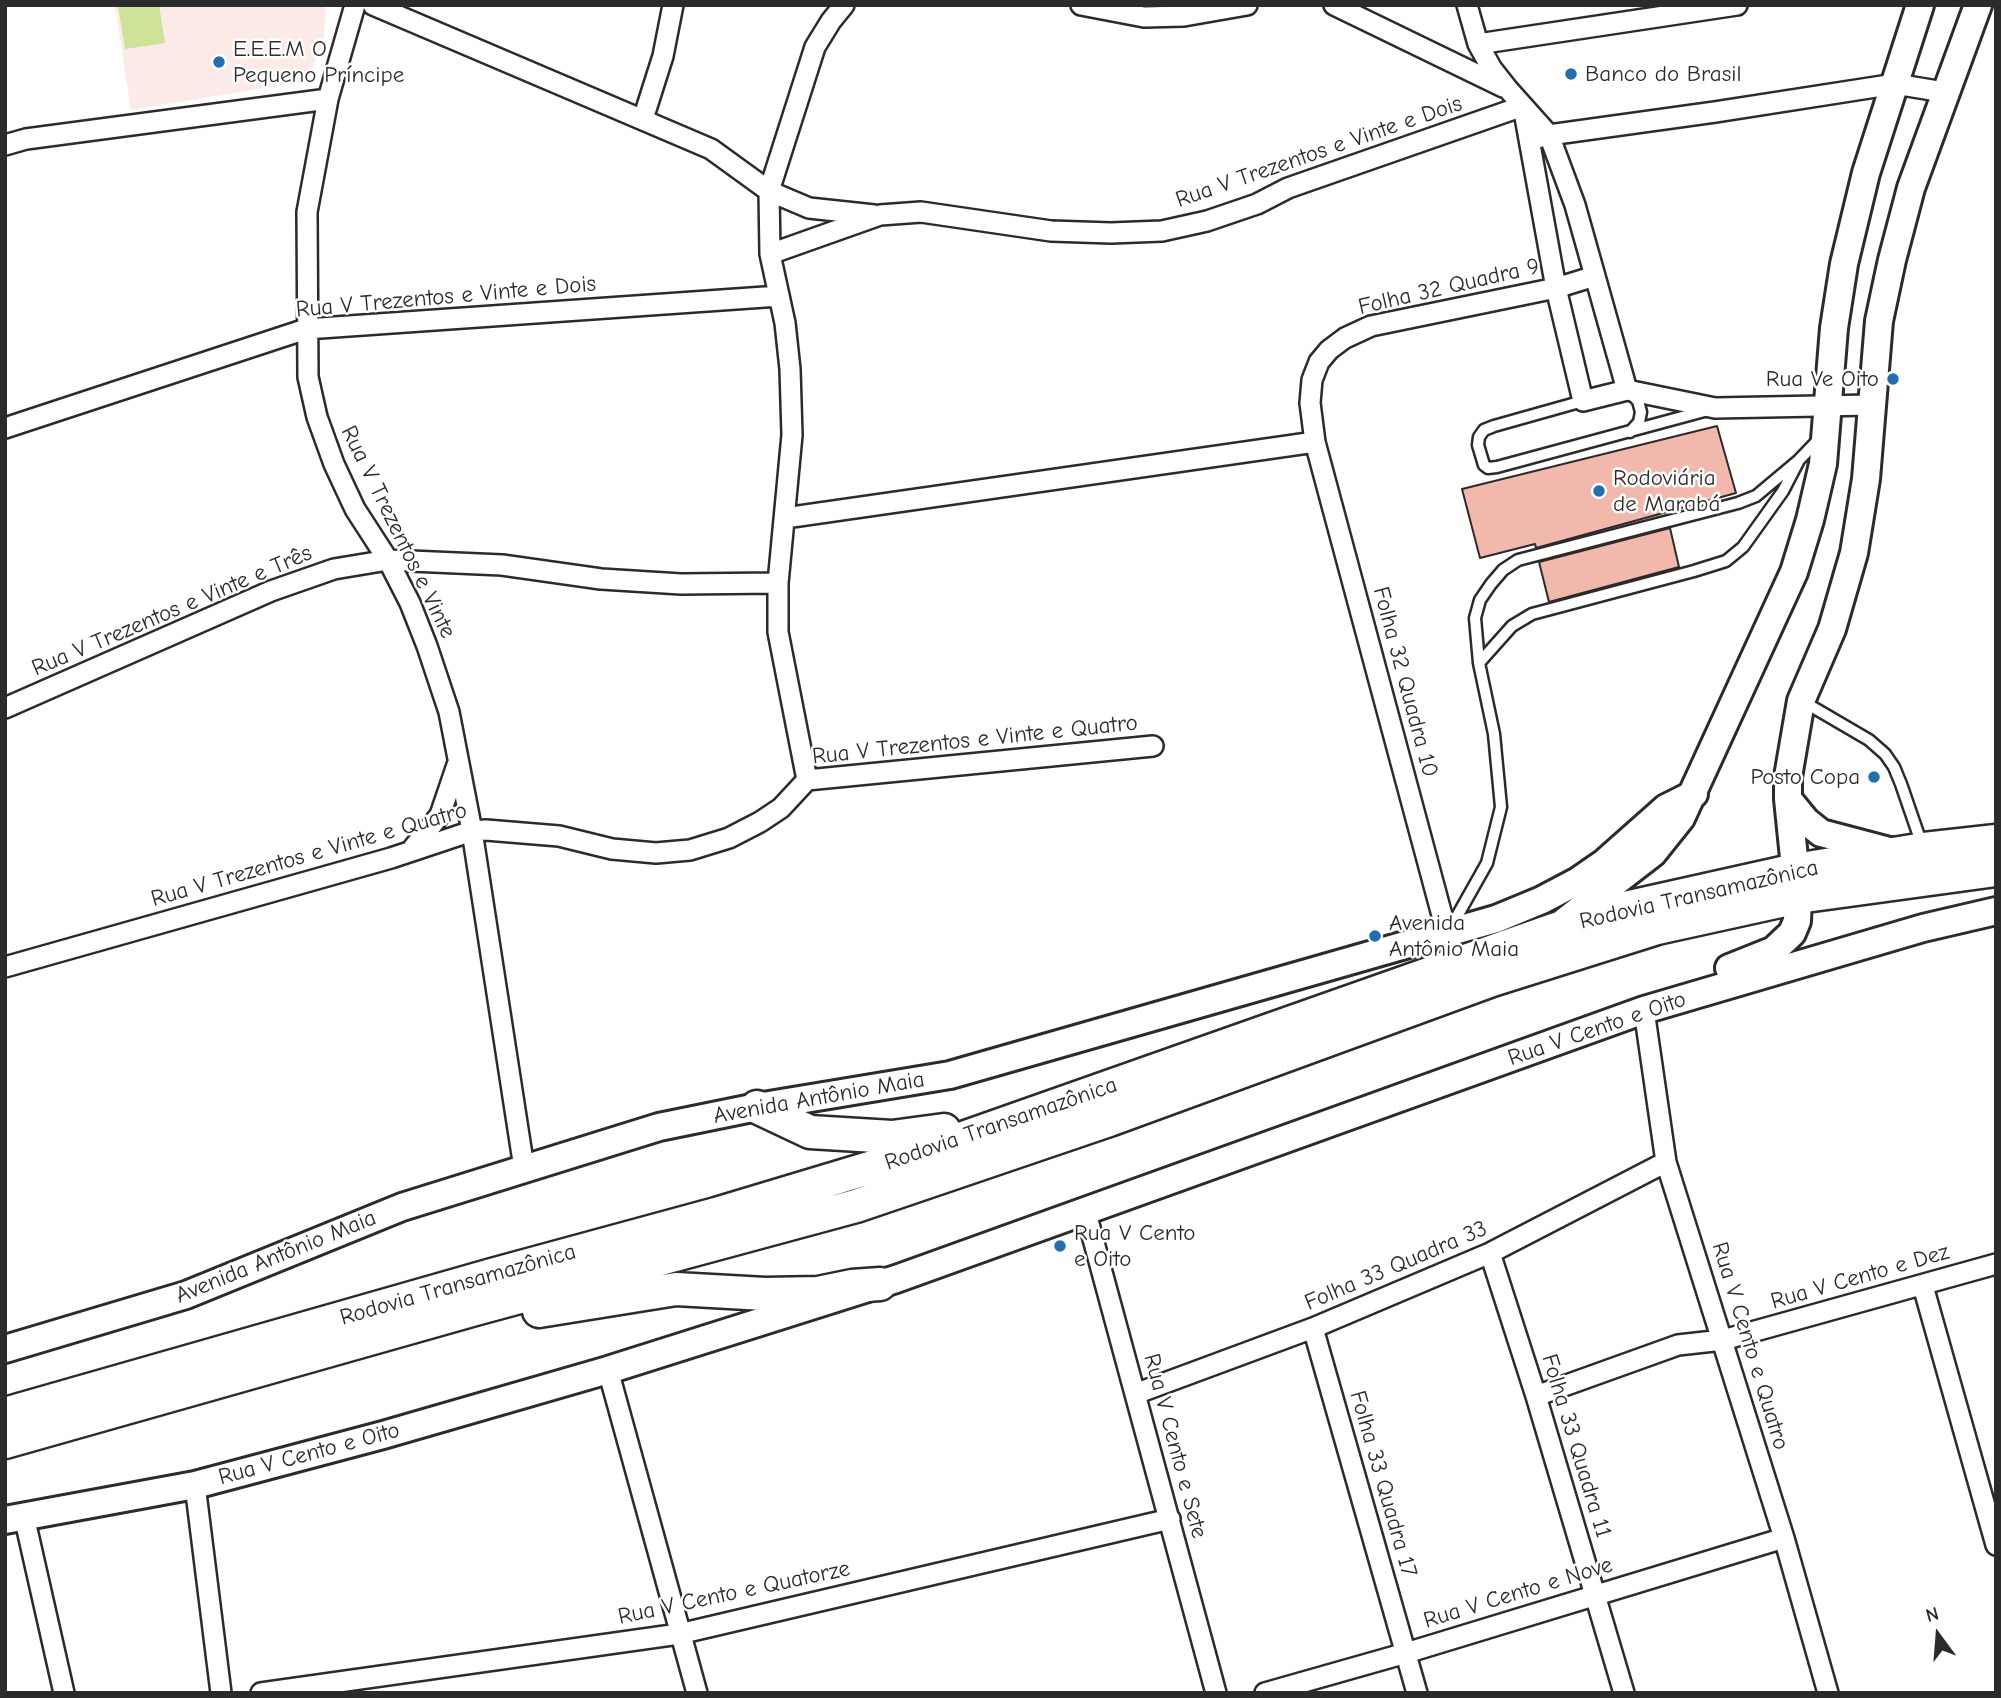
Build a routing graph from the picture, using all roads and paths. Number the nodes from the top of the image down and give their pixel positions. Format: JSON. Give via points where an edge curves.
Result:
{"nodes":[{"id":1,"x":355,"y":5,"type":"edge"},
{"id":2,"x":373,"y":5,"type":"edge"},
{"id":3,"x":673,"y":5,"type":"edge"},
{"id":4,"x":844,"y":5,"type":"edge"},
{"id":5,"x":1081,"y":5,"type":"edge"},
{"id":6,"x":1247,"y":5,"type":"edge"},
{"id":7,"x":1334,"y":5,"type":"edge"},
{"id":8,"x":1467,"y":5,"type":"edge"},
{"id":9,"x":1737,"y":5,"type":"edge"},
{"id":10,"x":1920,"y":5,"type":"edge"},
{"id":11,"x":1978,"y":5,"type":"edge"},
{"id":12,"x":1478,"y":44,"type":"junction"},
{"id":13,"x":1895,"y":83,"type":"junction"},
{"id":14,"x":1507,"y":88,"type":"junction"},
{"id":15,"x":1944,"y":92,"type":"junction"},
{"id":16,"x":328,"y":99,"type":"junction"},
{"id":17,"x":1522,"y":106,"type":"junction"},
{"id":18,"x":643,"y":120,"type":"junction"},
{"id":19,"x":1549,"y":135,"type":"junction"},
{"id":20,"x":1529,"y":141,"type":"junction"},
{"id":21,"x":5,"y":145,"type":"edge"},
{"id":22,"x":769,"y":191,"type":"junction"},
{"id":23,"x":880,"y":215,"type":"junction"},
{"id":24,"x":770,"y":254,"type":"junction"},
{"id":25,"x":1595,"y":276,"type":"junction"},
{"id":26,"x":1556,"y":288,"type":"junction"},
{"id":27,"x":779,"y":296,"type":"junction"},
{"id":28,"x":306,"y":329,"type":"junction"},
{"id":29,"x":1627,"y":390,"type":"junction"},
{"id":30,"x":1583,"y":401,"type":"junction"},
{"id":31,"x":1829,"y":404,"type":"junction"},
{"id":32,"x":1871,"y":405,"type":"junction"},
{"id":33,"x":1715,"y":408,"type":"junction"},
{"id":34,"x":5,"y":428,"type":"edge"},
{"id":35,"x":1826,"y":431,"type":"junction"},
{"id":36,"x":1630,"y":432,"type":"junction"},
{"id":37,"x":1315,"y":442,"type":"junction"},
{"id":38,"x":1799,"y":460,"type":"junction"},
{"id":39,"x":785,"y":518,"type":"junction"},
{"id":40,"x":388,"y":560,"type":"junction"},
{"id":41,"x":778,"y":583,"type":"junction"},
{"id":42,"x":1479,"y":663,"type":"junction"},
{"id":43,"x":1801,"y":701,"type":"junction"},
{"id":44,"x":5,"y":708,"type":"edge"},
{"id":45,"x":1153,"y":746,"type":"dead end"},
{"id":46,"x":457,"y":764,"type":"junction"},
{"id":47,"x":807,"y":780,"type":"junction"},
{"id":48,"x":1693,"y":794,"type":"junction"},
{"id":49,"x":1788,"y":799,"type":"junction"},
{"id":50,"x":472,"y":831,"type":"junction"},
{"id":51,"x":1996,"y":841,"type":"edge"},
{"id":52,"x":412,"y":850,"type":"junction"},
{"id":53,"x":1911,"y":851,"type":"junction"},
{"id":54,"x":1996,"y":870,"type":"edge"},
{"id":55,"x":1797,"y":884,"type":"junction"},
{"id":56,"x":1996,"y":911,"type":"edge"},
{"id":57,"x":1553,"y":930,"type":"junction"},
{"id":58,"x":1447,"y":934,"type":"junction"},
{"id":59,"x":5,"y":967,"type":"edge"},
{"id":60,"x":1644,"y":1010,"type":"junction"},
{"id":61,"x":757,"y":1107,"type":"junction"},
{"id":62,"x":1038,"y":1112,"type":"junction"},
{"id":63,"x":1667,"y":1162,"type":"junction"},
{"id":64,"x":523,"y":1168,"type":"junction"},
{"id":65,"x":1086,"y":1213,"type":"junction"},
{"id":66,"x":1490,"y":1254,"type":"junction"},
{"id":67,"x":1996,"y":1264,"type":"edge"},
{"id":68,"x":880,"y":1284,"type":"junction"},
{"id":69,"x":1923,"y":1286,"type":"junction"},
{"id":70,"x":475,"y":1309,"type":"junction"},
{"id":71,"x":1313,"y":1328,"type":"junction"},
{"id":72,"x":1723,"y":1340,"type":"junction"},
{"id":73,"x":5,"y":1349,"type":"edge"},
{"id":74,"x":608,"y":1370,"type":"junction"},
{"id":75,"x":1135,"y":1394,"type":"junction"},
{"id":76,"x":1536,"y":1396,"type":"junction"},
{"id":77,"x":5,"y":1414,"type":"edge"},
{"id":78,"x":5,"y":1441,"type":"edge"},
{"id":79,"x":195,"y":1485,"type":"junction"},
{"id":80,"x":15,"y":1518,"type":"edge"},
{"id":81,"x":1170,"y":1519,"type":"junction"},
{"id":82,"x":1784,"y":1538,"type":"junction"},
{"id":83,"x":1996,"y":1545,"type":"edge"},
{"id":84,"x":1595,"y":1595,"type":"junction"},
{"id":85,"x":679,"y":1634,"type":"junction"},
{"id":86,"x":1406,"y":1653,"type":"junction"},
{"id":87,"x":64,"y":1693,"type":"edge"},
{"id":88,"x":220,"y":1693,"type":"edge"},
{"id":89,"x":261,"y":1693,"type":"edge"},
{"id":90,"x":696,"y":1693,"type":"edge"},
{"id":91,"x":1216,"y":1693,"type":"edge"},
{"id":92,"x":1265,"y":1693,"type":"edge"},
{"id":93,"x":1417,"y":1693,"type":"edge"},
{"id":94,"x":1624,"y":1693,"type":"edge"},
{"id":95,"x":1828,"y":1693,"type":"edge"}],
"edges":[{"from":1,"to":16,"type":"street","name":"Rua V Trezentos e Vinte"},
{"from":2,"to":18,"type":"street","name":"Rua V Trezentos e Vinte e Dois"},
{"from":3,"to":18,"type":"street"},
{"from":4,"to":22,"type":"street","via":[[815,47]]},
{"from":5,"to":6,"type":"street","via":[[1144,17],[1184,16]]},
{"from":7,"to":14,"type":"street"},
{"from":8,"to":12,"type":"street"},
{"from":9,"to":12,"type":"street"},
{"from":10,"to":13,"type":"main road"},
{"from":11,"to":15,"type":"main road"},
{"from":12,"to":14,"type":"street"},
{"from":13,"to":15,"type":"street"},
{"from":13,"to":19,"type":"street"},
{"from":13,"to":31,"type":"main road","via":[[1866,173],[1844,264]]},
{"from":14,"to":17,"type":"street"},
{"from":15,"to":32,"type":"main road","via":[[1892,260],[1879,321]]},
{"from":16,"to":21,"type":"street"},
{"from":16,"to":28,"type":"street","name":"Rua V Trezentos e Vinte","via":[[307,212]]},
{"from":17,"to":19,"type":"street"},
{"from":17,"to":20,"type":"street","name":"Folha 32 Quadra 9"},
{"from":17,"to":23,"type":"street","name":"Rua V Trezentos e Vinte e Dois","via":[[1288,188],[1257,204],[1162,231],[1051,231],[921,212]]},
{"from":18,"to":22,"type":"street","name":"Rua V Trezentos e Vinte e Dois","via":[[711,149]]},
{"from":19,"to":20,"type":"street"},
{"from":19,"to":25,"type":"street"},
{"from":20,"to":26,"type":"street","name":"Folha 32 Quadra 9"},
{"from":22,"to":23,"type":"street","name":"Rua V Trezentos e Vinte e Dois","via":[[810,208]]},
{"from":22,"to":24,"type":"street"},
{"from":23,"to":24,"type":"street","name":"Rua V Trezentos e Vinte e Dois"},
{"from":24,"to":27,"type":"street"},
{"from":25,"to":26,"type":"street","name":"Folha 32 Quadra 9"},
{"from":25,"to":29,"type":"street"},
{"from":26,"to":30,"type":"street","name":"Folha 32 Quadra 9"},
{"from":26,"to":37,"type":"street","name":"Folha 32 Quadra 9","via":[[1371,326],[1345,338],[1319,362],[1312,380]]},
{"from":27,"to":28,"type":"street","name":"Rua V Trezentos e Vinte e Dois"},
{"from":27,"to":39,"type":"street","via":[[790,369],[792,435]]},
{"from":28,"to":34,"type":"street","name":"Rua V Trezentos e Vinte e Dois"},
{"from":28,"to":40,"type":"street","name":"Rua V Trezentos e Vinte","via":[[308,377],[317,417],[355,509]]},
{"from":29,"to":30,"type":"street"},
{"from":29,"to":33,"type":"street"},
{"from":29,"to":36,"type":"lane","via":[[1641,412]]},
{"from":30,"to":36,"type":"lane","via":[[1484,430],[1479,437],[1481,458],[1489,468]]},
{"from":31,"to":32,"type":"street"},
{"from":31,"to":33,"type":"street"},
{"from":31,"to":35,"type":"main road"},
{"from":32,"to":43,"type":"main road","via":[[1854,553],[1832,629]]},
{"from":33,"to":36,"type":"lane"},
{"from":35,"to":38,"type":"lane"},
{"from":35,"to":48,"type":"main road","via":[[1821,475],[1794,572]]},
{"from":37,"to":39,"type":"street"},
{"from":37,"to":58,"type":"street","name":"Folha 32 Quadra 10"},
{"from":38,"to":42,"type":"lane","via":[[1755,531],[1726,561],[1532,614],[1512,626]]},
{"from":38,"to":42,"type":"lane","via":[[1756,496],[1738,503],[1518,560],[1503,570],[1480,600],[1475,618]]},
{"from":39,"to":41,"type":"street"},
{"from":40,"to":41,"type":"street","name":"Rua V Trezentos e Vinte e Três","via":[[502,565],[681,584]]},
{"from":40,"to":44,"type":"street","name":"Rua V Trezentos e Vinte e Três","via":[[334,569],[271,591]]},
{"from":40,"to":46,"type":"street","name":"Rua V Trezentos e Vinte","via":[[427,646],[449,712]]},
{"from":41,"to":47,"type":"street","via":[[778,632]]},
{"from":42,"to":58,"type":"lane","via":[[1494,734],[1501,807],[1487,863]]},
{"from":43,"to":49,"type":"main road"},
{"from":43,"to":53,"type":"lane","via":[[1885,754],[1898,775]]},
{"from":45,"to":47,"type":"street","name":"Rua V Trezentos e Vinte e Quatro"},
{"from":46,"to":50,"type":"street","name":"Rua V Trezentos e Vinte"},
{"from":46,"to":52,"type":"street","via":[[440,815]]},
{"from":47,"to":50,"type":"street","name":"Rua V Trezentos e Vinte e Quatro","via":[[781,808],[760,822],[690,850],[656,853],[611,849],[559,836]]},
{"from":48,"to":57,"type":"main road","via":[[1681,818],[1653,853]]},
{"from":48,"to":58,"type":"main road","name":"Avenida Antônio Maia","via":[[1666,808],[1578,881],[1531,905]]},
{"from":49,"to":53,"type":"main road","via":[[1821,833]]},
{"from":49,"to":55,"type":"main road"},
{"from":50,"to":52,"type":"street","name":"Rua V Trezentos e Vinte e Quatro"},
{"from":50,"to":64,"type":"street","name":"Rua V Trezentos e Vinte"},
{"from":51,"to":53,"type":"highway","name":"Rodovia Transamazônica"},
{"from":52,"to":59,"type":"street","name":"Rua V Trezentos e Vinte e Quatro"},
{"from":53,"to":55,"type":"highway","name":"Rodovia Transamazônica"},
{"from":54,"to":55,"type":"highway","name":"Rodovia Transamazônica"},
{"from":55,"to":57,"type":"highway","name":"Rodovia Transamazônica","via":[[1620,909]]},
{"from":55,"to":60,"type":"main road","via":[[1797,921],[1792,933],[1774,950],[1685,985]]},
{"from":55,"to":70,"type":"highway","name":"Rodovia Transamazônica","via":[[1571,953],[856,1206]]},
{"from":56,"to":60,"type":"main road","name":"Rua V Cento e Oito"},
{"from":57,"to":62,"type":"highway","name":"Rodovia Transamazônica"},
{"from":58,"to":61,"type":"main road","name":"Avenida Antônio Maia","via":[[950,1075]]},
{"from":60,"to":63,"type":"street","name":"Rua V Cento e Quatro"},
{"from":60,"to":65,"type":"main road","name":"Rua V Cento e Oito"},
{"from":61,"to":62,"type":"highway","via":[[810,1132],[883,1136],[956,1129]]},
{"from":61,"to":64,"type":"main road","name":"Avenida Antônio Maia","via":[[659,1127]]},
{"from":62,"to":77,"type":"highway","name":"Rodovia Transamazônica","via":[[716,1214]]},
{"from":63,"to":66,"type":"street","name":"Folha 33 Quadra 33"},
{"from":63,"to":72,"type":"street","name":"Rua V Cento e Quatro"},
{"from":64,"to":73,"type":"main road","name":"Avenida Antônio Maia","via":[[402,1207],[186,1295]]},
{"from":65,"to":68,"type":"main road","name":"Rua V Cento e Oito"},
{"from":65,"to":75,"type":"street","name":"Rua V Cento e Sete"},
{"from":66,"to":71,"type":"street","name":"Folha 33 Quadra 33"},
{"from":66,"to":76,"type":"street","name":"Folha 33 Quadra 11"},
{"from":67,"to":69,"type":"street","name":"Rua V Cento e Dez"},
{"from":68,"to":70,"type":"highway","via":[[818,1293],[676,1289],[529,1313]]},
{"from":68,"to":74,"type":"main road","name":"Rua V Cento e Oito"},
{"from":69,"to":72,"type":"street","name":"Rua V Cento e Dez"},
{"from":69,"to":83,"type":"street"},
{"from":70,"to":78,"type":"highway","name":"Rodovia Transamazônica"},
{"from":71,"to":75,"type":"street","name":"Folha 33 Quadra 33"},
{"from":71,"to":86,"type":"street","name":"Folha 33 Quadra 17"},
{"from":72,"to":76,"type":"street","name":"Rua V Cento e Dez","via":[[1678,1345]]},
{"from":72,"to":82,"type":"street","name":"Rua V Cento e Quatro"},
{"from":74,"to":79,"type":"main road","name":"Rua V Cento e Oito"},
{"from":74,"to":85,"type":"street"},
{"from":75,"to":81,"type":"street","name":"Rua V Cento e Sete"},
{"from":76,"to":84,"type":"street","name":"Folha 33 Quadra 11"},
{"from":79,"to":80,"type":"main road","name":"Rua V Cento e Oito"},
{"from":79,"to":88,"type":"street"},
{"from":80,"to":87,"type":"street"},
{"from":81,"to":85,"type":"street","name":"Rua V Cento e Quatorze"},
{"from":81,"to":91,"type":"street","name":"Rua V Cento e Sete"},
{"from":82,"to":84,"type":"street","name":"Rua V Cento e Nove"},
{"from":82,"to":95,"type":"street","name":"Rua V Cento e Quatro"},
{"from":84,"to":86,"type":"street","name":"Rua V Cento e Nove"},
{"from":84,"to":94,"type":"street","name":"Folha 33 Quadra 11"},
{"from":85,"to":89,"type":"street","name":"Rua V Cento e Quatorze"},
{"from":85,"to":90,"type":"street"},
{"from":86,"to":92,"type":"street","name":"Rua V Cento e Nove"},
{"from":86,"to":93,"type":"street","name":"Folha 33 Quadra 17"}]}
